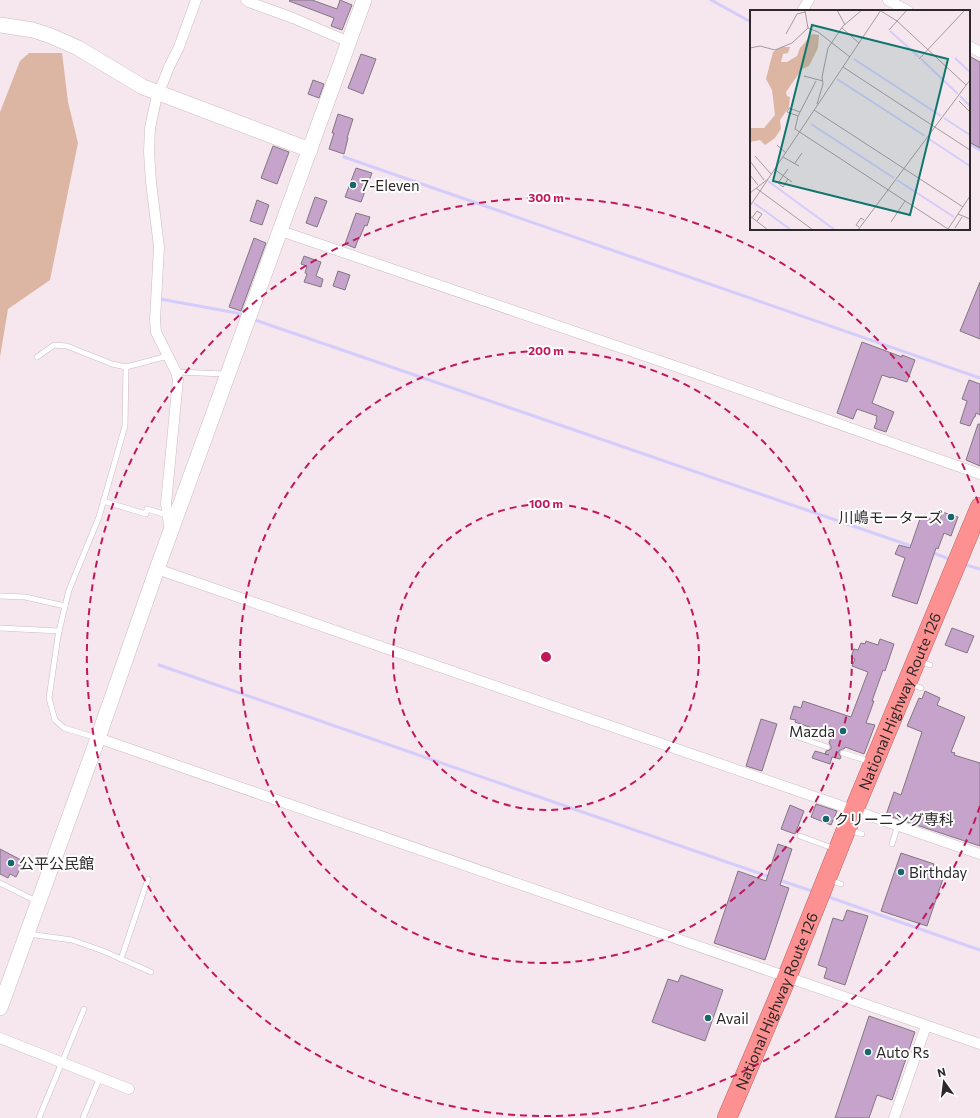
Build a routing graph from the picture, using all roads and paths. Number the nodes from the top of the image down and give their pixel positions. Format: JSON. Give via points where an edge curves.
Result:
{"nodes":[{"id":1,"x":196,"y":0,"type":"edge"},
{"id":2,"x":246,"y":0,"type":"edge"},
{"id":3,"x":364,"y":0,"type":"edge"},
{"id":4,"x":809,"y":0,"type":"edge"},
{"id":5,"x":888,"y":0,"type":"edge"},
{"id":6,"x":803,"y":10,"type":"edge"},
{"id":7,"x":906,"y":10,"type":"edge"},
{"id":8,"x":0,"y":25,"type":"edge"},
{"id":9,"x":349,"y":42,"type":"junction"},
{"id":10,"x":970,"y":47,"type":"edge"},
{"id":11,"x":980,"y":52,"type":"edge"},
{"id":12,"x":159,"y":93,"type":"junction"},
{"id":13,"x":310,"y":150,"type":"junction"},
{"id":14,"x":281,"y":231,"type":"junction"},
{"id":15,"x":168,"y":356,"type":"junction"},
{"id":16,"x":37,"y":357,"type":"dead end"},
{"id":17,"x":126,"y":367,"type":"junction"},
{"id":18,"x":176,"y":372,"type":"junction"},
{"id":19,"x":228,"y":374,"type":"junction"},
{"id":20,"x":980,"y":474,"type":"edge"},
{"id":21,"x":103,"y":501,"type":"junction"},
{"id":22,"x":980,"y":507,"type":"edge"},
{"id":23,"x":167,"y":515,"type":"junction"},
{"id":24,"x":170,"y":532,"type":"junction"},
{"id":25,"x":157,"y":569,"type":"junction"},
{"id":26,"x":0,"y":596,"type":"edge"},
{"id":27,"x":65,"y":606,"type":"junction"},
{"id":28,"x":0,"y":628,"type":"edge"},
{"id":29,"x":59,"y":631,"type":"junction"},
{"id":30,"x":792,"y":735,"type":"dead end"},
{"id":31,"x":98,"y":738,"type":"junction"},
{"id":32,"x":827,"y":747,"type":"dead end"},
{"id":33,"x":843,"y":753,"type":"dead end"},
{"id":34,"x":874,"y":763,"type":"junction"},
{"id":35,"x":854,"y":810,"type":"junction"},
{"id":36,"x":898,"y":825,"type":"junction"},
{"id":37,"x":800,"y":836,"type":"dead end"},
{"id":38,"x":845,"y":837,"type":"junction"},
{"id":39,"x":892,"y":844,"type":"dead end"},
{"id":40,"x":980,"y":854,"type":"edge"},
{"id":41,"x":148,"y":880,"type":"dead end"},
{"id":42,"x":0,"y":883,"type":"edge"},
{"id":43,"x":39,"y":902,"type":"junction"},
{"id":44,"x":27,"y":934,"type":"junction"},
{"id":45,"x":121,"y":959,"type":"junction"},
{"id":46,"x":151,"y":972,"type":"dead end"},
{"id":47,"x":787,"y":977,"type":"junction"},
{"id":48,"x":0,"y":1008,"type":"edge"},
{"id":49,"x":84,"y":1009,"type":"dead end"},
{"id":50,"x":926,"y":1026,"type":"junction"},
{"id":51,"x":0,"y":1038,"type":"edge"},
{"id":52,"x":980,"y":1044,"type":"edge"},
{"id":53,"x":62,"y":1062,"type":"junction"},
{"id":54,"x":100,"y":1077,"type":"junction"},
{"id":55,"x":129,"y":1089,"type":"dead end"},
{"id":56,"x":39,"y":1118,"type":"edge"},
{"id":57,"x":83,"y":1118,"type":"edge"},
{"id":58,"x":727,"y":1118,"type":"edge"},
{"id":59,"x":894,"y":1118,"type":"edge"}],
"edges":[{"from":1,"to":12,"type":"street"},
{"from":2,"to":9,"type":"street"},
{"from":3,"to":9,"type":"street"},
{"from":4,"to":6,"type":"street"},
{"from":5,"to":7,"type":"street"},
{"from":8,"to":12,"type":"street","via":[[33,30],[51,36],[78,48],[143,87]]},
{"from":9,"to":13,"type":"street"},
{"from":10,"to":11,"type":"street"},
{"from":12,"to":13,"type":"street"},
{"from":12,"to":15,"type":"street","via":[[150,128],[149,152],[159,247],[156,332]]},
{"from":13,"to":14,"type":"street"},
{"from":14,"to":19,"type":"street"},
{"from":14,"to":20,"type":"street"},
{"from":15,"to":17,"type":"lane"},
{"from":15,"to":18,"type":"street"},
{"from":16,"to":17,"type":"lane","via":[[54,345],[68,346]]},
{"from":17,"to":21,"type":"lane","via":[[124,426]]},
{"from":18,"to":19,"type":"lane"},
{"from":18,"to":23,"type":"street","via":[[178,378]]},
{"from":19,"to":24,"type":"street"},
{"from":21,"to":23,"type":"lane","via":[[146,514],[148,509]]},
{"from":21,"to":27,"type":"lane"},
{"from":22,"to":34,"type":"highway","name":"National Highway Route 126","via":[[914,686]]},
{"from":23,"to":24,"type":"street"},
{"from":24,"to":25,"type":"street"},
{"from":25,"to":31,"type":"street"},
{"from":25,"to":35,"type":"street"},
{"from":26,"to":27,"type":"lane","via":[[25,597]]},
{"from":27,"to":29,"type":"lane"},
{"from":28,"to":29,"type":"lane"},
{"from":29,"to":31,"type":"lane","via":[[49,698],[55,720],[64,728]]},
{"from":30,"to":32,"type":"lane"},
{"from":31,"to":43,"type":"street"},
{"from":31,"to":47,"type":"street"},
{"from":33,"to":34,"type":"lane"},
{"from":34,"to":35,"type":"highway","name":"National Highway Route 126"},
{"from":35,"to":36,"type":"street"},
{"from":35,"to":38,"type":"highway","name":"National Highway Route 126"},
{"from":36,"to":39,"type":"lane"},
{"from":36,"to":40,"type":"street"},
{"from":37,"to":38,"type":"lane"},
{"from":38,"to":47,"type":"highway","name":"National Highway Route 126","via":[[834,881]]},
{"from":41,"to":45,"type":"lane"},
{"from":42,"to":43,"type":"lane"},
{"from":43,"to":44,"type":"street"},
{"from":44,"to":45,"type":"lane","via":[[72,940]]},
{"from":44,"to":48,"type":"street"},
{"from":45,"to":46,"type":"lane"},
{"from":47,"to":50,"type":"street"},
{"from":47,"to":58,"type":"highway","name":"National Highway Route 126"},
{"from":49,"to":53,"type":"lane"},
{"from":50,"to":52,"type":"street"},
{"from":50,"to":59,"type":"street"},
{"from":51,"to":53,"type":"street"},
{"from":53,"to":54,"type":"street"},
{"from":53,"to":56,"type":"lane"},
{"from":54,"to":55,"type":"street"},
{"from":54,"to":57,"type":"lane"}]}
